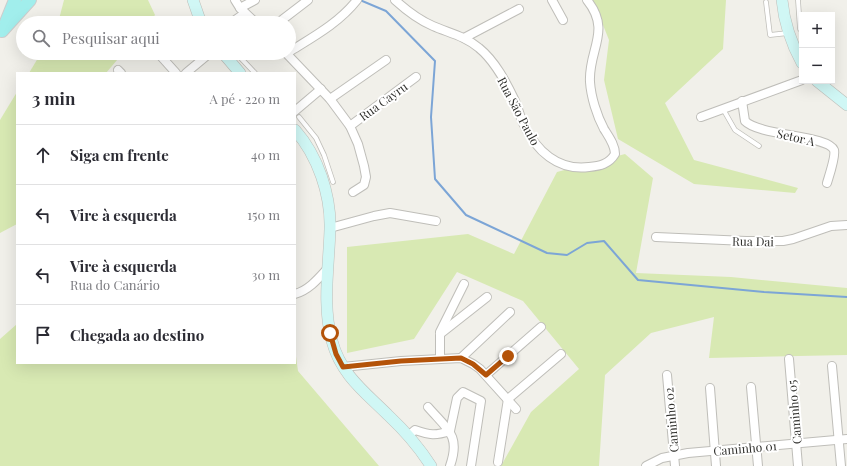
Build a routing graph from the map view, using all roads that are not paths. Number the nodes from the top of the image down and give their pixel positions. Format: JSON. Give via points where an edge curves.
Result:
{"nodes":[{"id":1,"x":15,"y":0,"type":"edge"},
{"id":2,"x":30,"y":0,"type":"edge"},
{"id":3,"x":192,"y":0,"type":"edge"},
{"id":4,"x":235,"y":0,"type":"edge"},
{"id":5,"x":254,"y":0,"type":"edge"},
{"id":6,"x":308,"y":0,"type":"edge"},
{"id":7,"x":395,"y":0,"type":"edge"},
{"id":8,"x":552,"y":0,"type":"edge"},
{"id":9,"x":587,"y":0,"type":"edge"},
{"id":10,"x":782,"y":0,"type":"edge"},
{"id":11,"x":798,"y":0,"type":"edge"},
{"id":12,"x":356,"y":1,"type":"edge"},
{"id":13,"x":766,"y":2,"type":"dead end"},
{"id":14,"x":519,"y":8,"type":"dead end"},
{"id":15,"x":242,"y":10,"type":"junction"},
{"id":16,"x":799,"y":14,"type":"edge"},
{"id":17,"x":16,"y":16,"type":"edge"},
{"id":18,"x":16,"y":16,"type":"edge"},
{"id":19,"x":198,"y":16,"type":"edge"},
{"id":20,"x":237,"y":16,"type":"edge"},
{"id":21,"x":248,"y":16,"type":"edge"},
{"id":22,"x":287,"y":16,"type":"edge"},
{"id":23,"x":562,"y":20,"type":"dead end"},
{"id":24,"x":788,"y":33,"type":"junction"},
{"id":25,"x":1,"y":34,"type":"edge"},
{"id":26,"x":464,"y":38,"type":"junction"},
{"id":27,"x":296,"y":47,"type":"edge"},
{"id":28,"x":799,"y":57,"type":"edge"},
{"id":29,"x":164,"y":60,"type":"edge"},
{"id":30,"x":202,"y":60,"type":"edge"},
{"id":31,"x":229,"y":60,"type":"edge"},
{"id":32,"x":243,"y":60,"type":"edge"},
{"id":33,"x":294,"y":60,"type":"edge"},
{"id":34,"x":386,"y":60,"type":"dead end"},
{"id":35,"x":175,"y":72,"type":"edge"},
{"id":36,"x":187,"y":72,"type":"edge"},
{"id":37,"x":239,"y":72,"type":"edge"},
{"id":38,"x":254,"y":72,"type":"edge"},
{"id":39,"x":416,"y":77,"type":"dead end"},
{"id":40,"x":799,"y":81,"type":"edge"},
{"id":41,"x":821,"y":84,"type":"edge"},
{"id":42,"x":321,"y":89,"type":"junction"},
{"id":43,"x":330,"y":99,"type":"junction"},
{"id":44,"x":742,"y":101,"type":"junction"},
{"id":45,"x":847,"y":105,"type":"edge"},
{"id":46,"x":723,"y":109,"type":"junction"},
{"id":47,"x":296,"y":113,"type":"edge"},
{"id":48,"x":701,"y":117,"type":"dead end"},
{"id":49,"x":350,"y":126,"type":"junction"},
{"id":50,"x":296,"y":132,"type":"edge"},
{"id":51,"x":759,"y":146,"type":"dead end"},
{"id":52,"x":334,"y":182,"type":"dead end"},
{"id":53,"x":827,"y":182,"type":"dead end"},
{"id":54,"x":352,"y":192,"type":"dead end"},
{"id":55,"x":436,"y":221,"type":"dead end"},
{"id":56,"x":847,"y":225,"type":"edge"},
{"id":57,"x":330,"y":228,"type":"junction"},
{"id":58,"x":656,"y":237,"type":"dead end"},
{"id":59,"x":328,"y":268,"type":"junction"},
{"id":60,"x":464,"y":284,"type":"dead end"},
{"id":61,"x":296,"y":294,"type":"edge"},
{"id":62,"x":487,"y":296,"type":"dead end"},
{"id":63,"x":510,"y":312,"type":"dead end"},
{"id":64,"x":541,"y":327,"type":"dead end"},
{"id":65,"x":440,"y":334,"type":"junction"},
{"id":66,"x":561,"y":354,"type":"dead end"},
{"id":67,"x":440,"y":358,"type":"junction"},
{"id":68,"x":461,"y":358,"type":"junction"},
{"id":69,"x":789,"y":359,"type":"dead end"},
{"id":70,"x":832,"y":366,"type":"dead end"},
{"id":71,"x":343,"y":367,"type":"junction"},
{"id":72,"x":486,"y":375,"type":"junction"},
{"id":73,"x":667,"y":375,"type":"dead end"},
{"id":74,"x":751,"y":387,"type":"dead end"},
{"id":75,"x":710,"y":388,"type":"dead end"},
{"id":76,"x":508,"y":399,"type":"junction"},
{"id":77,"x":428,"y":407,"type":"dead end"},
{"id":78,"x":516,"y":409,"type":"dead end"},
{"id":79,"x":450,"y":431,"type":"junction"},
{"id":80,"x":408,"y":436,"type":"junction"},
{"id":81,"x":843,"y":439,"type":"edge"},
{"id":82,"x":797,"y":444,"type":"junction"},
{"id":83,"x":756,"y":448,"type":"junction"},
{"id":84,"x":715,"y":451,"type":"junction"},
{"id":85,"x":674,"y":456,"type":"junction"},
{"id":86,"x":498,"y":462,"type":"dead end"},
{"id":87,"x":431,"y":466,"type":"edge"},
{"id":88,"x":450,"y":466,"type":"edge"},
{"id":89,"x":471,"y":466,"type":"edge"},
{"id":90,"x":646,"y":466,"type":"edge"},
{"id":91,"x":675,"y":466,"type":"edge"},
{"id":92,"x":716,"y":466,"type":"edge"},
{"id":93,"x":758,"y":466,"type":"edge"},
{"id":94,"x":798,"y":466,"type":"edge"},
{"id":95,"x":841,"y":466,"type":"edge"}],
"edges":[{"from":1,"to":25,"type":"main road"},
{"from":2,"to":18,"type":"main road"},
{"from":3,"to":19,"type":"main road"},
{"from":4,"to":15,"type":"street"},
{"from":5,"to":15,"type":"street"},
{"from":6,"to":22,"type":"street"},
{"from":7,"to":26,"type":"street","name":"Rua São Paulo","via":[[425,22]]},
{"from":8,"to":23,"type":"street"},
{"from":9,"to":26,"type":"street","name":"Rua São Paulo","via":[[599,23],[590,84],[596,109],[615,149],[615,154],[608,163],[569,167],[553,160],[541,150],[523,124],[515,102],[493,63],[479,48]]},
{"from":10,"to":24,"type":"main road"},
{"from":11,"to":16,"type":"lane"},
{"from":12,"to":27,"type":"street","via":[[333,23]]},
{"from":13,"to":24,"type":"lane","via":[[770,35]]},
{"from":14,"to":26,"type":"street"},
{"from":15,"to":20,"type":"street"},
{"from":15,"to":21,"type":"street"},
{"from":17,"to":25,"type":"main road"},
{"from":24,"to":28,"type":"main road"},
{"from":29,"to":35,"type":"street"},
{"from":30,"to":36,"type":"street"},
{"from":31,"to":37,"type":"main road"},
{"from":32,"to":38,"type":"lane"},
{"from":33,"to":42,"type":"street"},
{"from":34,"to":43,"type":"street"},
{"from":39,"to":49,"type":"street","name":"Rua Cayru"},
{"from":40,"to":44,"type":"street"},
{"from":41,"to":45,"type":"main road"},
{"from":42,"to":43,"type":"street"},
{"from":42,"to":47,"type":"street"},
{"from":43,"to":49,"type":"street"},
{"from":44,"to":46,"type":"street"},
{"from":44,"to":53,"type":"street","name":"Setor A","via":[[745,121],[752,126],[795,135],[832,147],[834,156]]},
{"from":46,"to":48,"type":"street"},
{"from":46,"to":51,"type":"lane","via":[[735,130]]},
{"from":47,"to":52,"type":"lane","via":[[316,138]]},
{"from":49,"to":54,"type":"street","via":[[358,144],[366,177],[364,185]]},
{"from":50,"to":57,"type":"main road","via":[[320,173],[329,211]]},
{"from":55,"to":57,"type":"street","via":[[390,213]]},
{"from":56,"to":58,"type":"street","name":"Rua Dai","via":[[831,226],[793,240],[783,241]]},
{"from":57,"to":59,"type":"main road"},
{"from":59,"to":61,"type":"street","via":[[312,285]]},
{"from":59,"to":71,"type":"main road","via":[[328,324]]},
{"from":60,"to":65,"type":"street"},
{"from":62,"to":65,"type":"street"},
{"from":63,"to":68,"type":"street"},
{"from":64,"to":72,"type":"street"},
{"from":65,"to":67,"type":"street"},
{"from":66,"to":76,"type":"street"},
{"from":67,"to":68,"type":"street"},
{"from":67,"to":71,"type":"street"},
{"from":68,"to":72,"type":"street"},
{"from":69,"to":82,"type":"street","name":"Caminho 05"},
{"from":70,"to":81,"type":"street"},
{"from":71,"to":80,"type":"main road","via":[[358,387]]},
{"from":72,"to":76,"type":"street"},
{"from":73,"to":85,"type":"street","name":"Caminho 02"},
{"from":74,"to":83,"type":"street"},
{"from":75,"to":84,"type":"street"},
{"from":76,"to":78,"type":"street"},
{"from":76,"to":86,"type":"street"},
{"from":77,"to":79,"type":"street"},
{"from":79,"to":80,"type":"street","via":[[428,435],[415,430]]},
{"from":79,"to":88,"type":"street","via":[[454,446]]},
{"from":79,"to":89,"type":"street","via":[[458,396],[463,392],[480,400]]},
{"from":80,"to":87,"type":"main road"},
{"from":81,"to":82,"type":"street","name":"Caminho 01"},
{"from":81,"to":95,"type":"street"},
{"from":82,"to":83,"type":"street","name":"Caminho 01"},
{"from":82,"to":94,"type":"street","name":"Caminho 05"},
{"from":83,"to":84,"type":"street","name":"Caminho 01"},
{"from":83,"to":93,"type":"street"},
{"from":84,"to":85,"type":"street","name":"Caminho 01"},
{"from":84,"to":92,"type":"street"},
{"from":85,"to":90,"type":"street","name":"Caminho 01","via":[[662,458]]},
{"from":85,"to":91,"type":"street","name":"Caminho 02"}]}
